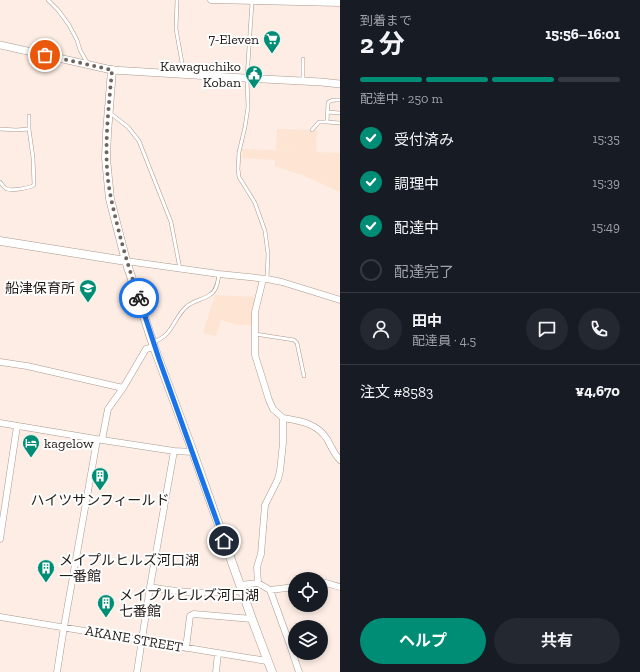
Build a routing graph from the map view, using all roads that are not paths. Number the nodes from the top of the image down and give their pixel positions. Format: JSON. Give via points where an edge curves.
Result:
{"nodes":[{"id":1,"x":48,"y":0,"type":"edge"},
{"id":2,"x":177,"y":0,"type":"edge"},
{"id":3,"x":211,"y":0,"type":"edge"},
{"id":4,"x":252,"y":2,"type":"junction"},
{"id":5,"x":340,"y":3,"type":"edge"},
{"id":6,"x":0,"y":45,"type":"edge"},
{"id":7,"x":303,"y":59,"type":"dead end"},
{"id":8,"x":89,"y":65,"type":"junction"},
{"id":9,"x":112,"y":70,"type":"junction"},
{"id":10,"x":184,"y":74,"type":"junction"},
{"id":11,"x":247,"y":78,"type":"junction"},
{"id":12,"x":304,"y":81,"type":"junction"},
{"id":13,"x":340,"y":84,"type":"edge"},
{"id":14,"x":340,"y":100,"type":"edge"},
{"id":15,"x":109,"y":111,"type":"junction"},
{"id":16,"x":328,"y":112,"type":"junction"},
{"id":17,"x":340,"y":113,"type":"edge"},
{"id":18,"x":30,"y":116,"type":"dead end"},
{"id":19,"x":328,"y":122,"type":"junction"},
{"id":20,"x":340,"y":123,"type":"edge"},
{"id":21,"x":0,"y":129,"type":"edge"},
{"id":22,"x":29,"y":129,"type":"junction"},
{"id":23,"x":312,"y":130,"type":"dead end"},
{"id":24,"x":0,"y":182,"type":"edge"},
{"id":25,"x":0,"y":241,"type":"edge"},
{"id":26,"x":126,"y":261,"type":"junction"},
{"id":27,"x":180,"y":269,"type":"junction"},
{"id":28,"x":219,"y":274,"type":"junction"},
{"id":29,"x":265,"y":279,"type":"junction"},
{"id":30,"x":340,"y":300,"type":"edge"},
{"id":31,"x":255,"y":334,"type":"junction"},
{"id":32,"x":153,"y":344,"type":"junction"},
{"id":33,"x":0,"y":362,"type":"edge"},
{"id":34,"x":304,"y":376,"type":"dead end"},
{"id":35,"x":123,"y":388,"type":"junction"},
{"id":36,"x":283,"y":418,"type":"junction"},
{"id":37,"x":0,"y":423,"type":"edge"},
{"id":38,"x":17,"y":426,"type":"junction"},
{"id":39,"x":99,"y":440,"type":"junction"},
{"id":40,"x":174,"y":451,"type":"junction"},
{"id":41,"x":193,"y":452,"type":"junction"},
{"id":42,"x":340,"y":460,"type":"edge"},
{"id":43,"x":0,"y":539,"type":"edge"},
{"id":44,"x":258,"y":583,"type":"junction"},
{"id":45,"x":328,"y":584,"type":"edge"},
{"id":46,"x":150,"y":587,"type":"junction"},
{"id":47,"x":340,"y":587,"type":"edge"},
{"id":48,"x":241,"y":588,"type":"junction"},
{"id":49,"x":288,"y":588,"type":"edge"},
{"id":50,"x":270,"y":590,"type":"junction"},
{"id":51,"x":0,"y":617,"type":"edge"},
{"id":52,"x":252,"y":619,"type":"junction"},
{"id":53,"x":64,"y":627,"type":"junction"},
{"id":54,"x":141,"y":640,"type":"junction"},
{"id":55,"x":186,"y":648,"type":"junction"},
{"id":56,"x":218,"y":653,"type":"junction"},
{"id":57,"x":267,"y":661,"type":"junction"},
{"id":58,"x":57,"y":672,"type":"edge"},
{"id":59,"x":137,"y":672,"type":"edge"},
{"id":60,"x":216,"y":672,"type":"edge"},
{"id":61,"x":272,"y":672,"type":"edge"},
{"id":62,"x":299,"y":672,"type":"edge"}],
"edges":[{"from":1,"to":8,"type":"lane","via":[[69,25]]},
{"from":2,"to":10,"type":"lane","via":[[176,29]]},
{"from":3,"to":4,"type":"street"},
{"from":4,"to":5,"type":"street"},
{"from":4,"to":11,"type":"lane"},
{"from":6,"to":8,"type":"street"},
{"from":7,"to":12,"type":"lane"},
{"from":8,"to":9,"type":"street"},
{"from":9,"to":10,"type":"street"},
{"from":9,"to":15,"type":"main road"},
{"from":10,"to":11,"type":"street"},
{"from":11,"to":12,"type":"street"},
{"from":11,"to":29,"type":"lane","via":[[248,107],[238,169],[239,177],[255,203],[265,231],[268,254]]},
{"from":12,"to":13,"type":"street"},
{"from":14,"to":16,"type":"lane","via":[[329,102]]},
{"from":15,"to":26,"type":"main road","via":[[106,158],[110,199]]},
{"from":15,"to":27,"type":"lane","via":[[128,127],[139,141],[171,222]]},
{"from":16,"to":17,"type":"lane"},
{"from":16,"to":19,"type":"lane"},
{"from":18,"to":22,"type":"lane"},
{"from":19,"to":20,"type":"lane"},
{"from":19,"to":23,"type":"lane","via":[[319,122]]},
{"from":21,"to":22,"type":"lane"},
{"from":22,"to":24,"type":"lane","via":[[34,185],[30,188],[8,189]]},
{"from":25,"to":26,"type":"main road"},
{"from":26,"to":27,"type":"street"},
{"from":26,"to":32,"type":"main road"},
{"from":27,"to":28,"type":"street"},
{"from":28,"to":29,"type":"street"},
{"from":28,"to":32,"type":"lane","via":[[212,294],[186,307],[172,329]]},
{"from":29,"to":30,"type":"street","via":[[287,283]]},
{"from":29,"to":31,"type":"street","via":[[255,312]]},
{"from":31,"to":34,"type":"lane","via":[[294,340],[297,343]]},
{"from":31,"to":36,"type":"street","via":[[255,355],[269,400],[273,409]]},
{"from":32,"to":35,"type":"street","via":[[146,349]]},
{"from":32,"to":41,"type":"main road"},
{"from":33,"to":35,"type":"street"},
{"from":35,"to":39,"type":"street","via":[[108,409]]},
{"from":36,"to":42,"type":"street","via":[[315,426],[326,437]]},
{"from":36,"to":44,"type":"street","via":[[280,471],[265,505],[261,554],[257,567]]},
{"from":37,"to":38,"type":"street"},
{"from":38,"to":39,"type":"street"},
{"from":38,"to":43,"type":"street"},
{"from":39,"to":40,"type":"street"},
{"from":39,"to":53,"type":"street"},
{"from":40,"to":41,"type":"street"},
{"from":40,"to":46,"type":"street"},
{"from":41,"to":48,"type":"main road"},
{"from":44,"to":48,"type":"street"},
{"from":44,"to":50,"type":"street"},
{"from":45,"to":47,"type":"street"},
{"from":46,"to":48,"type":"street","via":[[168,591],[226,593]]},
{"from":46,"to":54,"type":"street"},
{"from":48,"to":52,"type":"main road"},
{"from":49,"to":50,"type":"street"},
{"from":50,"to":62,"type":"street"},
{"from":51,"to":53,"type":"street","name":"AKANE STREET"},
{"from":52,"to":55,"type":"street","via":[[194,614],[190,616]]},
{"from":52,"to":57,"type":"main road"},
{"from":53,"to":54,"type":"street","name":"AKANE STREET"},
{"from":53,"to":58,"type":"street"},
{"from":54,"to":55,"type":"street","name":"AKANE STREET"},
{"from":54,"to":59,"type":"street"},
{"from":55,"to":56,"type":"street","name":"AKANE STREET"},
{"from":56,"to":57,"type":"street","name":"AKANE STREET"},
{"from":56,"to":60,"type":"street"},
{"from":57,"to":61,"type":"main road"}]}
